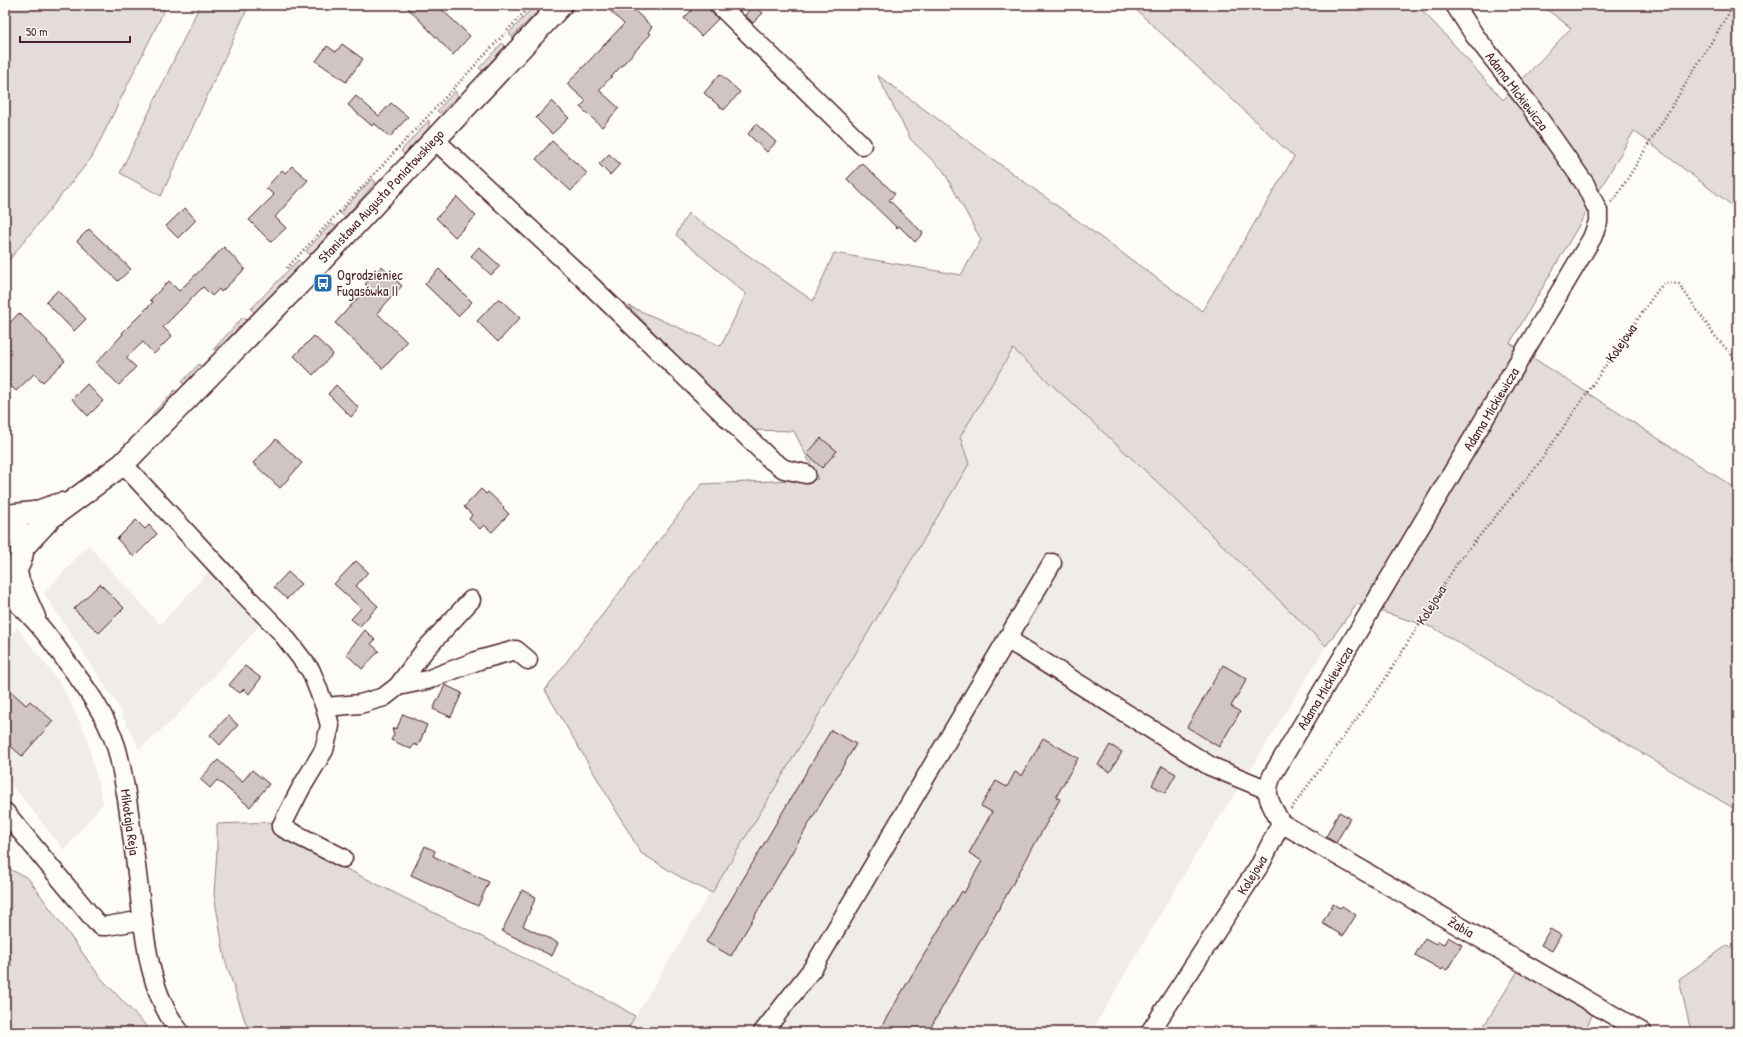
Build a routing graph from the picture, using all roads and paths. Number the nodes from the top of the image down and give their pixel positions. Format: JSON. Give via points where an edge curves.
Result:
{"nodes":[{"id":1,"x":560,"y":5,"type":"edge"},
{"id":2,"x":719,"y":5,"type":"edge"},
{"id":3,"x":1456,"y":5,"type":"edge"},
{"id":4,"x":1734,"y":5,"type":"edge"},
{"id":5,"x":434,"y":140,"type":"junction"},
{"id":6,"x":862,"y":145,"type":"dead end"},
{"id":7,"x":1598,"y":211,"type":"junction"},
{"id":8,"x":1738,"y":362,"type":"edge"},
{"id":9,"x":123,"y":464,"type":"junction"},
{"id":10,"x":806,"y":474,"type":"dead end"},
{"id":11,"x":75,"y":499,"type":"junction"},
{"id":12,"x":5,"y":515,"type":"edge"},
{"id":13,"x":23,"y":547,"type":"junction"},
{"id":14,"x":1052,"y":563,"type":"dead end"},
{"id":15,"x":11,"y":574,"type":"edge"},
{"id":16,"x":5,"y":594,"type":"edge"},
{"id":17,"x":471,"y":600,"type":"dead end"},
{"id":18,"x":41,"y":626,"type":"junction"},
{"id":19,"x":1007,"y":639,"type":"junction"},
{"id":20,"x":528,"y":660,"type":"dead end"},
{"id":21,"x":398,"y":686,"type":"junction"},
{"id":22,"x":325,"y":706,"type":"junction"},
{"id":23,"x":1268,"y":790,"type":"junction"},
{"id":24,"x":5,"y":812,"type":"edge"},
{"id":25,"x":1281,"y":823,"type":"junction"},
{"id":26,"x":343,"y":858,"type":"dead end"},
{"id":27,"x":143,"y":920,"type":"junction"},
{"id":28,"x":180,"y":1032,"type":"edge"},
{"id":29,"x":763,"y":1032,"type":"edge"},
{"id":30,"x":1150,"y":1032,"type":"edge"},
{"id":31,"x":1642,"y":1032,"type":"edge"}],
"edges":[{"from":1,"to":5,"type":"main road","name":"Stanisława Augusta Poniatowskiego"},
{"from":2,"to":6,"type":"street"},
{"from":3,"to":7,"type":"street","name":"Adama Mickiewicza","via":[[1475,36],[1528,103],[1585,184]]},
{"from":4,"to":7,"type":"path","via":[[1615,199]]},
{"from":5,"to":9,"type":"main road","name":"Stanisława Augusta Poniatowskiego"},
{"from":5,"to":10,"type":"street","via":[[589,284],[771,460],[784,469]]},
{"from":7,"to":23,"type":"street","name":"Adama Mickiewicza","via":[[1598,222],[1592,238],[1273,774]]},
{"from":8,"to":25,"type":"path","name":"Kolejowa","via":[[1679,284],[1664,283],[1536,467],[1458,562],[1382,684]]},
{"from":9,"to":11,"type":"main road","name":"Stanisława Augusta Poniatowskiego"},
{"from":9,"to":22,"type":"street","via":[[281,632],[311,671]]},
{"from":11,"to":12,"type":"main road","name":"Stanisława Augusta Poniatowskiego","via":[[34,513]]},
{"from":11,"to":13,"type":"main road","name":"Stanisława Augusta Poniatowskiego","via":[[50,518]]},
{"from":12,"to":13,"type":"main road","via":[[20,534]]},
{"from":13,"to":15,"type":"main road","via":[[21,560]]},
{"from":14,"to":19,"type":"street"},
{"from":15,"to":18,"type":"street","name":"Mikołaja Reja","via":[[23,589]]},
{"from":16,"to":18,"type":"street","name":"Mikołaja Reja"},
{"from":17,"to":21,"type":"street","via":[[424,651]]},
{"from":18,"to":27,"type":"street","name":"Mikołaja Reja","via":[[89,692],[116,746],[132,832]]},
{"from":19,"to":23,"type":"street","via":[[1210,766]]},
{"from":19,"to":29,"type":"street","via":[[813,968]]},
{"from":20,"to":21,"type":"street","via":[[516,650],[479,660],[427,680]]},
{"from":21,"to":22,"type":"street","via":[[384,697],[360,704]]},
{"from":22,"to":26,"type":"street","via":[[330,726],[324,750],[281,827]]},
{"from":23,"to":25,"type":"street","via":[[1268,798]]},
{"from":24,"to":27,"type":"street","via":[[101,926]]},
{"from":25,"to":30,"type":"street","name":"Kolejowa","via":[[1261,863]]},
{"from":25,"to":31,"type":"street","name":"Żabia"},
{"from":27,"to":28,"type":"street","name":"Mikołaja Reja","via":[[158,991],[170,1019]]}]}
